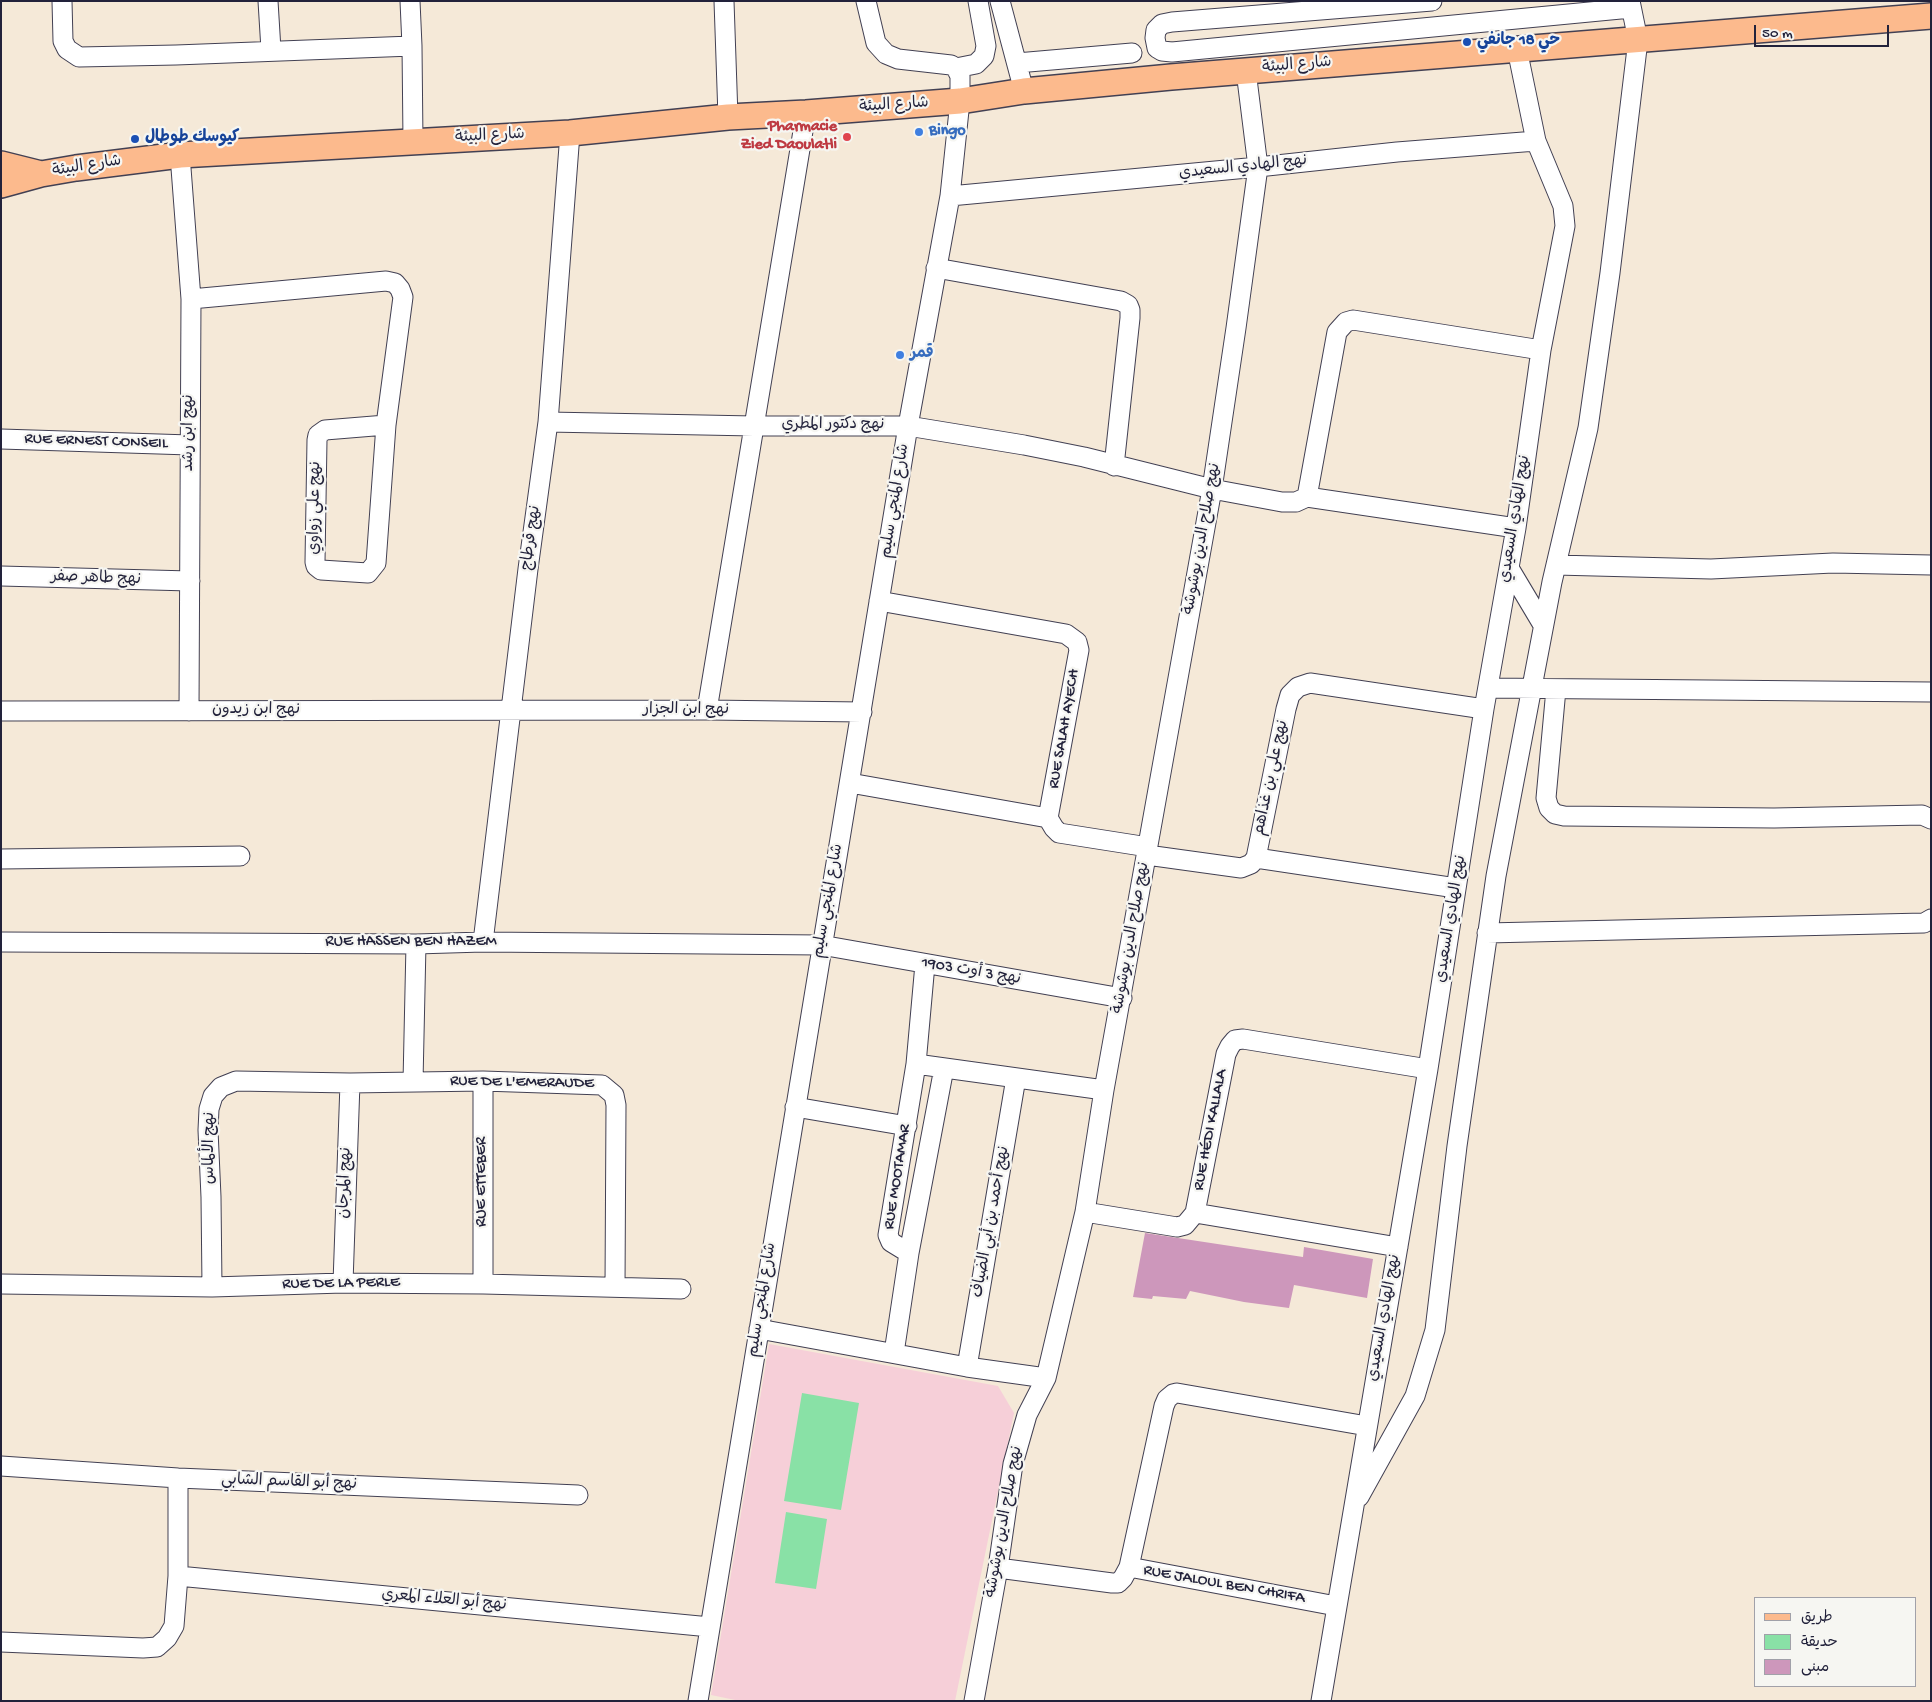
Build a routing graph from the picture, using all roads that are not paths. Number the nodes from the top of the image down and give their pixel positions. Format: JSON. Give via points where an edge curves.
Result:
{"nodes":[{"id":1,"x":62,"y":1,"type":"edge"},
{"id":2,"x":268,"y":1,"type":"edge"},
{"id":3,"x":410,"y":1,"type":"edge"},
{"id":4,"x":724,"y":1,"type":"edge"},
{"id":5,"x":866,"y":1,"type":"edge"},
{"id":6,"x":978,"y":1,"type":"edge"},
{"id":7,"x":1000,"y":1,"type":"edge"},
{"id":8,"x":1432,"y":1,"type":"edge"},
{"id":9,"x":1631,"y":4,"type":"edge"},
{"id":10,"x":1931,"y":16,"type":"edge"},
{"id":11,"x":1638,"y":40,"type":"junction"},
{"id":12,"x":412,"y":46,"type":"junction"},
{"id":13,"x":272,"y":50,"type":"junction"},
{"id":14,"x":1517,"y":50,"type":"junction"},
{"id":15,"x":1132,"y":52,"type":"dead end"},
{"id":16,"x":1017,"y":63,"type":"junction"},
{"id":17,"x":956,"y":68,"type":"junction"},
{"id":18,"x":1246,"y":70,"type":"junction"},
{"id":19,"x":1024,"y":91,"type":"junction"},
{"id":20,"x":960,"y":101,"type":"junction"},
{"id":21,"x":806,"y":113,"type":"junction"},
{"id":22,"x":728,"y":117,"type":"junction"},
{"id":23,"x":570,"y":133,"type":"junction"},
{"id":24,"x":413,"y":141,"type":"junction"},
{"id":25,"x":1536,"y":141,"type":"junction"},
{"id":26,"x":180,"y":155,"type":"junction"},
{"id":27,"x":1,"y":164,"type":"edge"},
{"id":28,"x":1258,"y":167,"type":"junction"},
{"id":29,"x":41,"y":174,"type":"junction"},
{"id":30,"x":1,"y":185,"type":"edge"},
{"id":31,"x":950,"y":196,"type":"junction"},
{"id":32,"x":936,"y":268,"type":"junction"},
{"id":33,"x":191,"y":299,"type":"junction"},
{"id":34,"x":1541,"y":350,"type":"junction"},
{"id":35,"x":548,"y":422,"type":"junction"},
{"id":36,"x":386,"y":425,"type":"junction"},
{"id":37,"x":754,"y":426,"type":"junction"},
{"id":38,"x":908,"y":426,"type":"junction"},
{"id":39,"x":1,"y":439,"type":"edge"},
{"id":40,"x":190,"y":445,"type":"junction"},
{"id":41,"x":1114,"y":466,"type":"junction"},
{"id":42,"x":1212,"y":490,"type":"junction"},
{"id":43,"x":1307,"y":497,"type":"junction"},
{"id":44,"x":1516,"y":528,"type":"junction"},
{"id":45,"x":1556,"y":565,"type":"junction"},
{"id":46,"x":1931,"y":565,"type":"edge"},
{"id":47,"x":1509,"y":568,"type":"junction"},
{"id":48,"x":1,"y":576,"type":"edge"},
{"id":49,"x":190,"y":581,"type":"junction"},
{"id":50,"x":879,"y":601,"type":"junction"},
{"id":51,"x":1543,"y":625,"type":"junction"},
{"id":52,"x":1488,"y":688,"type":"junction"},
{"id":53,"x":1531,"y":688,"type":"junction"},
{"id":54,"x":1556,"y":689,"type":"junction"},
{"id":55,"x":1931,"y":692,"type":"edge"},
{"id":56,"x":707,"y":710,"type":"junction"},
{"id":57,"x":1484,"y":710,"type":"junction"},
{"id":58,"x":188,"y":711,"type":"junction"},
{"id":59,"x":510,"y":711,"type":"junction"},
{"id":60,"x":1,"y":712,"type":"edge"},
{"id":61,"x":862,"y":712,"type":"junction"},
{"id":62,"x":850,"y":783,"type":"junction"},
{"id":63,"x":1930,"y":813,"type":"edge"},
{"id":64,"x":1048,"y":818,"type":"junction"},
{"id":65,"x":1148,"y":851,"type":"junction"},
{"id":66,"x":240,"y":856,"type":"dead end"},
{"id":67,"x":1,"y":858,"type":"edge"},
{"id":68,"x":1256,"y":858,"type":"junction"},
{"id":69,"x":1456,"y":888,"type":"junction"},
{"id":70,"x":1931,"y":919,"type":"edge"},
{"id":71,"x":1487,"y":933,"type":"junction"},
{"id":72,"x":1,"y":942,"type":"edge"},
{"id":73,"x":483,"y":942,"type":"junction"},
{"id":74,"x":416,"y":944,"type":"junction"},
{"id":75,"x":822,"y":945,"type":"junction"},
{"id":76,"x":925,"y":964,"type":"junction"},
{"id":77,"x":1122,"y":998,"type":"junction"},
{"id":78,"x":916,"y":1064,"type":"junction"},
{"id":79,"x":944,"y":1068,"type":"junction"},
{"id":80,"x":1428,"y":1069,"type":"junction"},
{"id":81,"x":1016,"y":1078,"type":"junction"},
{"id":82,"x":482,"y":1081,"type":"junction"},
{"id":83,"x":413,"y":1082,"type":"junction"},
{"id":84,"x":350,"y":1083,"type":"junction"},
{"id":85,"x":1104,"y":1090,"type":"junction"},
{"id":86,"x":795,"y":1107,"type":"junction"},
{"id":87,"x":907,"y":1126,"type":"junction"},
{"id":88,"x":1085,"y":1212,"type":"junction"},
{"id":89,"x":1195,"y":1214,"type":"junction"},
{"id":90,"x":1398,"y":1247,"type":"junction"},
{"id":91,"x":909,"y":1253,"type":"junction"},
{"id":92,"x":343,"y":1283,"type":"junction"},
{"id":93,"x":1,"y":1284,"type":"edge"},
{"id":94,"x":483,"y":1284,"type":"junction"},
{"id":95,"x":212,"y":1287,"type":"junction"},
{"id":96,"x":615,"y":1287,"type":"junction"},
{"id":97,"x":681,"y":1289,"type":"dead end"},
{"id":98,"x":759,"y":1329,"type":"junction"},
{"id":99,"x":894,"y":1353,"type":"junction"},
{"id":100,"x":967,"y":1367,"type":"junction"},
{"id":101,"x":1046,"y":1378,"type":"junction"},
{"id":102,"x":1367,"y":1426,"type":"junction"},
{"id":103,"x":1,"y":1466,"type":"edge"},
{"id":104,"x":178,"y":1478,"type":"junction"},
{"id":105,"x":578,"y":1495,"type":"dead end"},
{"id":106,"x":1353,"y":1507,"type":"junction"},
{"id":107,"x":1129,"y":1567,"type":"junction"},
{"id":108,"x":998,"y":1568,"type":"junction"},
{"id":109,"x":178,"y":1576,"type":"junction"},
{"id":110,"x":1336,"y":1606,"type":"junction"},
{"id":111,"x":710,"y":1627,"type":"junction"},
{"id":112,"x":1,"y":1642,"type":"edge"},
{"id":113,"x":698,"y":1701,"type":"edge"},
{"id":114,"x":974,"y":1701,"type":"edge"},
{"id":115,"x":1321,"y":1701,"type":"edge"}],
"edges":[{"from":1,"to":13,"type":"street","via":[[63,41],[67,49],[79,57]]},
{"from":2,"to":13,"type":"street"},
{"from":3,"to":12,"type":"street"},
{"from":4,"to":22,"type":"street"},
{"from":5,"to":17,"type":"street","via":[[876,43],[886,54],[898,60]]},
{"from":6,"to":17,"type":"street","via":[[986,46],[984,56],[976,64]]},
{"from":7,"to":16,"type":"street"},
{"from":8,"to":9,"type":"street","via":[[1172,22],[1162,24],[1156,30],[1155,38],[1157,48],[1172,52]]},
{"from":9,"to":11,"type":"street"},
{"from":10,"to":11,"type":"main road","name":"شارع البيئة"},
{"from":11,"to":14,"type":"main road","name":"شارع البيئة"},
{"from":11,"to":45,"type":"street","via":[[1588,428]]},
{"from":12,"to":13,"type":"street"},
{"from":12,"to":24,"type":"street"},
{"from":14,"to":18,"type":"main road","name":"شارع البيئة"},
{"from":14,"to":25,"type":"street","name":"نهج الهادي السعيدي"},
{"from":15,"to":16,"type":"street"},
{"from":16,"to":19,"type":"street"},
{"from":17,"to":20,"type":"street","name":"شارع المنجي سليم","via":[[960,76]]},
{"from":18,"to":19,"type":"main road","name":"شارع البيئة"},
{"from":18,"to":28,"type":"street","name":"نهج صلاح الدين بوشوشة"},
{"from":19,"to":20,"type":"main road","name":"شارع البيئة"},
{"from":20,"to":21,"type":"main road","name":"شارع البيئة"},
{"from":20,"to":31,"type":"street","name":"شارع المنجي سليم"},
{"from":21,"to":22,"type":"main road","name":"شارع البيئة"},
{"from":21,"to":37,"type":"street"},
{"from":22,"to":23,"type":"main road","name":"شارع البيئة"},
{"from":23,"to":24,"type":"main road","name":"شارع البيئة"},
{"from":23,"to":35,"type":"street","name":"نهج قرطاج"},
{"from":24,"to":26,"type":"main road","name":"شارع البيئة"},
{"from":25,"to":28,"type":"street","name":"نهج الهادي السعيدي"},
{"from":25,"to":34,"type":"street","name":"نهج الهادي السعيدي","via":[[1565,215]]},
{"from":26,"to":29,"type":"main road","name":"شارع البيئة"},
{"from":26,"to":33,"type":"street","name":"نهج ابن رشد"},
{"from":27,"to":29,"type":"main road","name":"شارع البيئة"},
{"from":28,"to":31,"type":"street","name":"نهج الهادي السعيدي"},
{"from":28,"to":42,"type":"street","name":"نهج صلاح الدين بوشوشة"},
{"from":29,"to":30,"type":"main road"},
{"from":31,"to":32,"type":"street","name":"شارع المنجي سليم"},
{"from":32,"to":38,"type":"street","name":"شارع المنجي سليم"},
{"from":32,"to":41,"type":"street","via":[[1121,301],[1128,305],[1130,318]]},
{"from":33,"to":36,"type":"street","name":"نهج علي زواوي","via":[[386,281],[395,283],[403,297]]},
{"from":33,"to":40,"type":"street","name":"نهج ابن رشد"},
{"from":34,"to":43,"type":"street","via":[[1353,320],[1346,322],[1337,332]]},
{"from":34,"to":44,"type":"street","name":"نهج الهادي السعيدي"},
{"from":35,"to":37,"type":"street","name":"نهج دكتور المطري"},
{"from":35,"to":59,"type":"street","name":"نهج قرطاج"},
{"from":36,"to":36,"type":"street","name":"نهج علي زواوي","via":[[376,563],[368,573],[321,570],[315,562],[318,435],[325,430]]},
{"from":37,"to":38,"type":"street","name":"نهج دكتور المطري"},
{"from":37,"to":56,"type":"street"},
{"from":38,"to":41,"type":"street","name":"نهج دكتور المطري","via":[[1024,445]]},
{"from":38,"to":50,"type":"street","name":"شارع المنجي سليم"},
{"from":39,"to":40,"type":"street","name":"RUE ERNEST CONSEIL"},
{"from":40,"to":49,"type":"street","name":"نهج ابن رشد"},
{"from":41,"to":42,"type":"street","name":"نهج دكتور المطري"},
{"from":42,"to":43,"type":"street","name":"نهج دكتور المطري","via":[[1282,502],[1296,502]]},
{"from":42,"to":65,"type":"street","name":"نهج صلاح الدين بوشوشة"},
{"from":43,"to":44,"type":"street"},
{"from":44,"to":47,"type":"street","name":"نهج الهادي السعيدي"},
{"from":45,"to":46,"type":"street","via":[[1711,569],[1833,564]]},
{"from":45,"to":51,"type":"street"},
{"from":47,"to":51,"type":"street"},
{"from":47,"to":52,"type":"street","name":"نهج الهادي السعيدي"},
{"from":48,"to":49,"type":"street","name":"نهج طاهر صفر"},
{"from":49,"to":58,"type":"street","name":"نهج ابن رشد"},
{"from":50,"to":61,"type":"street","name":"شارع المنجي سليم"},
{"from":50,"to":64,"type":"street","name":"RUE SALAH AYECH","via":[[1066,634],[1077,642],[1079,650]]},
{"from":51,"to":53,"type":"street"},
{"from":52,"to":53,"type":"street"},
{"from":52,"to":57,"type":"street","name":"نهج الهادي السعيدي"},
{"from":53,"to":54,"type":"street"},
{"from":53,"to":71,"type":"street"},
{"from":54,"to":55,"type":"street"},
{"from":54,"to":63,"type":"street","via":[[1546,798],[1555,814],[1774,818]]},
{"from":56,"to":59,"type":"street","name":"نهج ابن الجزار"},
{"from":56,"to":61,"type":"street","name":"نهج ابن الجزار"},
{"from":57,"to":68,"type":"street","name":"نهج علي بن غذاهم","via":[[1310,683],[1298,687],[1290,695],[1286,709]]},
{"from":57,"to":69,"type":"street","name":"نهج الهادي السعيدي"},
{"from":58,"to":59,"type":"street","name":"نهج ابن زيدون"},
{"from":58,"to":60,"type":"street","name":"نهج ابن زيدون"},
{"from":59,"to":73,"type":"street","name":"نهج قرطاج"},
{"from":61,"to":62,"type":"street","name":"شارع المنجي سليم"},
{"from":62,"to":64,"type":"street"},
{"from":62,"to":75,"type":"street","name":"شارع المنجي سليم"},
{"from":64,"to":65,"type":"street","via":[[1059,833]]},
{"from":65,"to":68,"type":"street","via":[[1241,868]]},
{"from":65,"to":77,"type":"street","name":"نهج صلاح الدين بوشوشة"},
{"from":66,"to":67,"type":"street"},
{"from":68,"to":69,"type":"street","name":"نهج علي بن غذاهم"},
{"from":69,"to":80,"type":"street","name":"نهج الهادي السعيدي"},
{"from":70,"to":71,"type":"street","via":[[1924,922]]},
{"from":71,"to":106,"type":"street","via":[[1435,1330],[1415,1396]]},
{"from":72,"to":74,"type":"street","name":"RUE HASSEN BEN HAZEM"},
{"from":73,"to":74,"type":"street","name":"RUE HASSEN BEN HAZEM"},
{"from":73,"to":75,"type":"street","name":"RUE HASSEN BEN HAZEM"},
{"from":74,"to":83,"type":"street"},
{"from":75,"to":76,"type":"street","name":"نهج 3 أوت 1903"},
{"from":75,"to":86,"type":"street","name":"شارع المنجي سليم"},
{"from":76,"to":77,"type":"street","name":"نهج 3 أوت 1903"},
{"from":76,"to":78,"type":"street","name":"RUE MOOTAMAR"},
{"from":77,"to":85,"type":"street","name":"نهج صلاح الدين بوشوشة"},
{"from":78,"to":79,"type":"street"},
{"from":78,"to":87,"type":"street","name":"RUE MOOTAMAR"},
{"from":79,"to":81,"type":"street"},
{"from":79,"to":91,"type":"street","name":"RUE MOOTAMAR"},
{"from":80,"to":89,"type":"street","name":"RUE HÉDI KALLALA","via":[[1235,1040],[1226,1054]]},
{"from":80,"to":90,"type":"street","name":"نهج الهادي السعيدي"},
{"from":81,"to":85,"type":"street"},
{"from":81,"to":100,"type":"street","name":"نهج أحمد بن أبي الضياف"},
{"from":82,"to":83,"type":"street","name":"RUE DE L'EMERAUDE"},
{"from":82,"to":94,"type":"street","name":"RUE ETTEBER"},
{"from":82,"to":96,"type":"street","name":"RUE DE L'EMERAUDE","via":[[602,1085],[614,1095]]},
{"from":83,"to":84,"type":"street","name":"نهج الألماس"},
{"from":84,"to":92,"type":"street","name":"نهج المرجان"},
{"from":84,"to":95,"type":"street","name":"نهج الألماس","via":[[236,1081],[221,1087],[213,1096],[208,1130]]},
{"from":85,"to":88,"type":"street","name":"نهج صلاح الدين بوشوشة"},
{"from":86,"to":87,"type":"street"},
{"from":86,"to":98,"type":"street","name":"شارع المنجي سليم"},
{"from":87,"to":91,"type":"street","name":"RUE MOOTAMAR","via":[[888,1234],[890,1242]]},
{"from":88,"to":89,"type":"street","via":[[1176,1227],[1185,1224]]},
{"from":88,"to":101,"type":"street","name":"نهج صلاح الدين بوشوشة"},
{"from":89,"to":90,"type":"street","name":"RUE HÉDI KALLALA"},
{"from":90,"to":102,"type":"street","name":"نهج الهادي السعيدي"},
{"from":91,"to":99,"type":"street"},
{"from":92,"to":94,"type":"street","name":"RUE DE LA PERLE"},
{"from":92,"to":95,"type":"street","name":"RUE DE LA PERLE"},
{"from":93,"to":95,"type":"street","name":"RUE DE LA PERLE"},
{"from":94,"to":96,"type":"street","name":"RUE DE LA PERLE"},
{"from":96,"to":97,"type":"street","name":"RUE DE LA PERLE"},
{"from":98,"to":99,"type":"street"},
{"from":98,"to":111,"type":"street","name":"شارع المنجي سليم"},
{"from":99,"to":100,"type":"street"},
{"from":100,"to":101,"type":"street"},
{"from":101,"to":108,"type":"street","name":"نهج صلاح الدين بوشوشة","via":[[1027,1415],[1013,1464]]},
{"from":102,"to":106,"type":"street","name":"نهج الهادي السعيدي"},
{"from":102,"to":107,"type":"street","name":"RUE JALOUL BEN CHRIFA","via":[[1172,1394],[1164,1406]]},
{"from":103,"to":104,"type":"street","name":"نهج أبو القاسم الشابي"},
{"from":104,"to":105,"type":"street","name":"نهج أبو القاسم الشابي"},
{"from":104,"to":109,"type":"street"},
{"from":106,"to":110,"type":"street","name":"نهج الهادي السعيدي"},
{"from":107,"to":108,"type":"street","via":[[1123,1578],[1112,1583]]},
{"from":107,"to":110,"type":"street","name":"RUE JALOUL BEN CHRIFA"},
{"from":108,"to":114,"type":"street","name":"نهج صلاح الدين بوشوشة"},
{"from":109,"to":111,"type":"street","name":"نهج أبو العلاء المعري"},
{"from":109,"to":112,"type":"street","via":[[174,1626],[168,1638],[157,1647]]},
{"from":110,"to":115,"type":"street","name":"نهج الهادي السعيدي"},
{"from":111,"to":113,"type":"street","name":"شارع المنجي سليم"}]}
